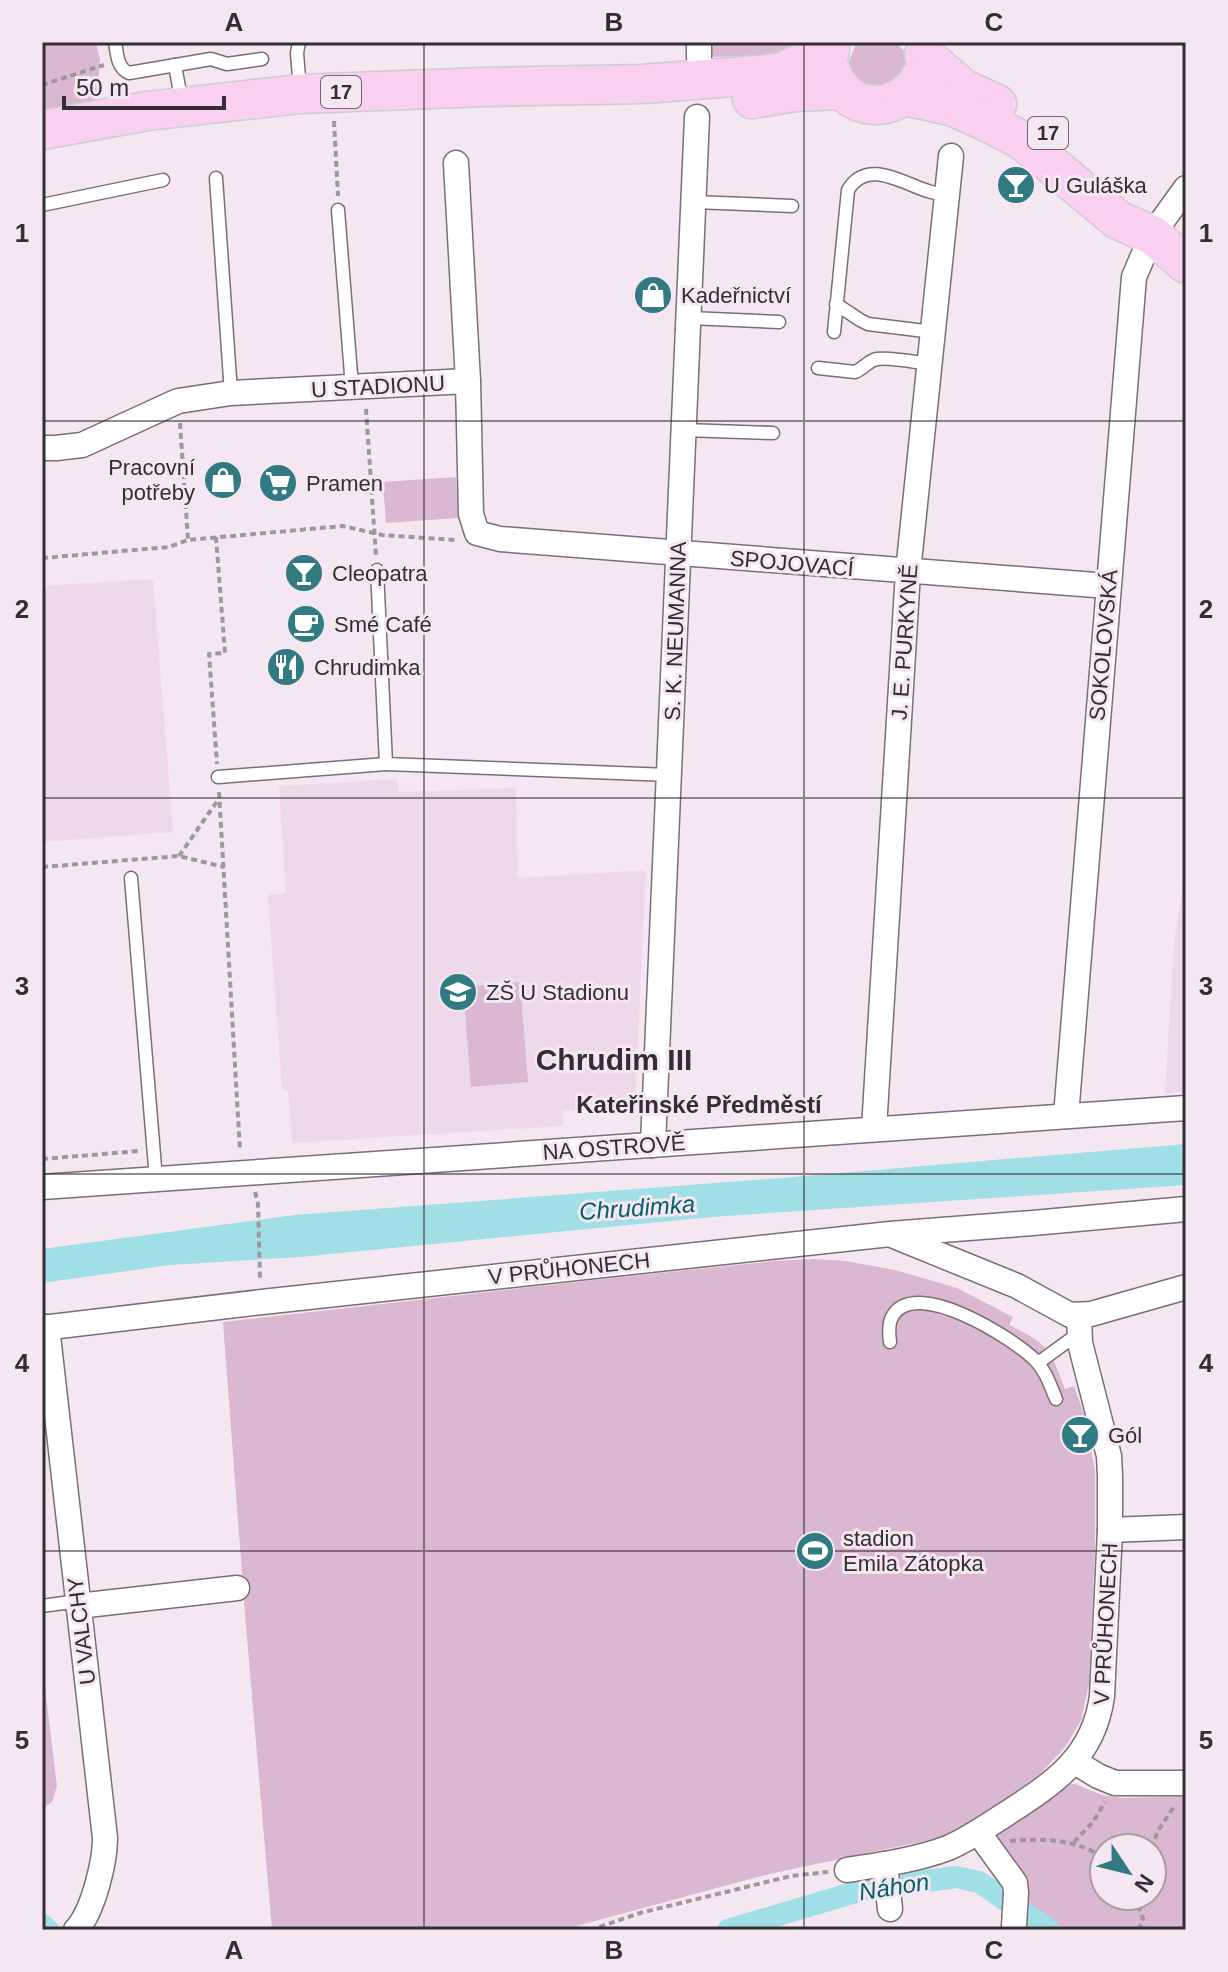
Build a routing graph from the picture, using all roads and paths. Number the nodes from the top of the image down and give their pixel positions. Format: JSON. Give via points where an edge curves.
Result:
{"nodes":[{"id":1,"x":115,"y":42,"type":"edge"},
{"id":2,"x":299,"y":42,"type":"edge"},
{"id":3,"x":831,"y":46,"type":"edge"},
{"id":4,"x":922,"y":48,"type":"edge"},
{"id":5,"x":262,"y":59,"type":"dead end"},
{"id":6,"x":118,"y":60,"type":"junction"},
{"id":7,"x":175,"y":65,"type":"junction"},
{"id":8,"x":643,"y":84,"type":"junction"},
{"id":9,"x":42,"y":85,"type":"edge"},
{"id":10,"x":842,"y":90,"type":"junction"},
{"id":11,"x":300,"y":94,"type":"junction"},
{"id":12,"x":905,"y":96,"type":"junction"},
{"id":13,"x":183,"y":107,"type":"junction"},
{"id":14,"x":334,"y":117,"type":"dead end"},
{"id":15,"x":697,"y":117,"type":"dead end"},
{"id":16,"x":42,"y":130,"type":"edge"},
{"id":17,"x":951,"y":156,"type":"dead end"},
{"id":18,"x":456,"y":163,"type":"dead end"},
{"id":19,"x":216,"y":178,"type":"dead end"},
{"id":20,"x":163,"y":180,"type":"dead end"},
{"id":21,"x":1186,"y":188,"type":"edge"},
{"id":22,"x":947,"y":195,"type":"junction"},
{"id":23,"x":694,"y":202,"type":"junction"},
{"id":24,"x":42,"y":205,"type":"edge"},
{"id":25,"x":792,"y":206,"type":"dead end"},
{"id":26,"x":338,"y":210,"type":"joint"},
{"id":27,"x":1152,"y":235,"type":"junction"},
{"id":28,"x":1186,"y":264,"type":"edge"},
{"id":29,"x":836,"y":304,"type":"junction"},
{"id":30,"x":689,"y":318,"type":"junction"},
{"id":31,"x":779,"y":322,"type":"dead end"},
{"id":32,"x":834,"y":332,"type":"dead end"},
{"id":33,"x":933,"y":332,"type":"junction"},
{"id":34,"x":929,"y":364,"type":"junction"},
{"id":35,"x":818,"y":368,"type":"dead end"},
{"id":36,"x":468,"y":381,"type":"junction"},
{"id":37,"x":358,"y":387,"type":"junction"},
{"id":38,"x":231,"y":393,"type":"junction"},
{"id":39,"x":178,"y":401,"type":"junction"},
{"id":40,"x":684,"y":430,"type":"junction"},
{"id":41,"x":773,"y":433,"type":"dead end"},
{"id":42,"x":42,"y":448,"type":"edge"},
{"id":43,"x":374,"y":533,"type":"junction"},
{"id":44,"x":477,"y":533,"type":"junction"},
{"id":45,"x":216,"y":537,"type":"junction"},
{"id":46,"x":188,"y":540,"type":"junction"},
{"id":47,"x":678,"y":554,"type":"junction"},
{"id":48,"x":42,"y":558,"type":"edge"},
{"id":49,"x":377,"y":570,"type":"joint"},
{"id":50,"x":908,"y":572,"type":"junction"},
{"id":51,"x":1108,"y":586,"type":"junction"},
{"id":52,"x":386,"y":764,"type":"junction"},
{"id":53,"x":669,"y":775,"type":"junction"},
{"id":54,"x":218,"y":777,"type":"junction"},
{"id":55,"x":219,"y":798,"type":"junction"},
{"id":56,"x":179,"y":856,"type":"dead end"},
{"id":57,"x":131,"y":878,"type":"dead end"},
{"id":58,"x":1186,"y":1108,"type":"edge"},
{"id":59,"x":1066,"y":1116,"type":"junction"},
{"id":60,"x":874,"y":1129,"type":"junction"},
{"id":61,"x":653,"y":1145,"type":"junction"},
{"id":62,"x":153,"y":1150,"type":"junction"},
{"id":63,"x":42,"y":1159,"type":"edge"},
{"id":64,"x":240,"y":1161,"type":"dead end"},
{"id":65,"x":156,"y":1179,"type":"junction"},
{"id":66,"x":42,"y":1187,"type":"edge"},
{"id":67,"x":258,"y":1204,"type":"dead end"},
{"id":68,"x":1186,"y":1209,"type":"edge"},
{"id":69,"x":890,"y":1234,"type":"junction"},
{"id":70,"x":260,"y":1286,"type":"dead end"},
{"id":71,"x":1186,"y":1287,"type":"edge"},
{"id":72,"x":1079,"y":1325,"type":"junction"},
{"id":73,"x":44,"y":1328,"type":"edge"},
{"id":74,"x":890,"y":1342,"type":"dead end"},
{"id":75,"x":1038,"y":1363,"type":"junction"},
{"id":76,"x":1056,"y":1399,"type":"dead end"},
{"id":77,"x":1186,"y":1527,"type":"edge"},
{"id":78,"x":1110,"y":1530,"type":"junction"},
{"id":79,"x":237,"y":1588,"type":"dead end"},
{"id":80,"x":78,"y":1604,"type":"junction"},
{"id":81,"x":42,"y":1606,"type":"edge"},
{"id":82,"x":1075,"y":1762,"type":"junction"},
{"id":83,"x":1110,"y":1793,"type":"dead end"},
{"id":84,"x":1181,"y":1793,"type":"edge"},
{"id":85,"x":1158,"y":1832,"type":"edge"},
{"id":86,"x":982,"y":1837,"type":"junction"},
{"id":87,"x":1073,"y":1843,"type":"junction"},
{"id":88,"x":1088,"y":1850,"type":"edge"},
{"id":89,"x":847,"y":1870,"type":"joint"},
{"id":90,"x":886,"y":1870,"type":"junction"},
{"id":91,"x":890,"y":1909,"type":"dead end"},
{"id":92,"x":1014,"y":1926,"type":"dead end"},
{"id":93,"x":79,"y":1927,"type":"edge"},
{"id":94,"x":590,"y":1930,"type":"edge"}],
"edges":[{"from":1,"to":6,"type":"lane"},
{"from":2,"to":11,"type":"lane"},
{"from":3,"to":8,"type":"main road","number":"17","via":[[782,72]]},
{"from":3,"to":10,"type":"main road","number":"17","via":[[830,67]]},
{"from":4,"to":12,"type":"main road","number":"17","via":[[920,78]]},
{"from":4,"to":27,"type":"main road","number":"17","via":[[964,89],[1024,117],[1071,151],[1133,203]]},
{"from":5,"to":7,"type":"lane"},
{"from":6,"to":7,"type":"lane","via":[[129,73]]},
{"from":6,"to":9,"type":"path"},
{"from":7,"to":13,"type":"lane"},
{"from":8,"to":10,"type":"main road","number":"17","via":[[749,99]]},
{"from":8,"to":11,"type":"main road","number":"17"},
{"from":10,"to":12,"type":"main road","number":"17","via":[[852,99],[879,106]]},
{"from":11,"to":13,"type":"main road","number":"17"},
{"from":12,"to":27,"type":"main road","number":"17","via":[[954,107],[1015,137],[1118,220]]},
{"from":13,"to":16,"type":"main road","number":"17"},
{"from":14,"to":26,"type":"path"},
{"from":15,"to":23,"type":"street","name":"S. K. NEUMANNA"},
{"from":17,"to":22,"type":"street","name":"J. E. PURKYNĚ"},
{"from":18,"to":36,"type":"street"},
{"from":19,"to":38,"type":"lane"},
{"from":20,"to":24,"type":"lane"},
{"from":21,"to":27,"type":"street","name":"SOKOLOVSKÁ"},
{"from":22,"to":29,"type":"lane","via":[[878,173],[850,185]]},
{"from":22,"to":33,"type":"street","name":"J. E. PURKYNĚ"},
{"from":23,"to":25,"type":"lane"},
{"from":23,"to":30,"type":"street","name":"S. K. NEUMANNA"},
{"from":26,"to":37,"type":"lane"},
{"from":27,"to":28,"type":"main road","number":"17"},
{"from":27,"to":51,"type":"street","name":"SOKOLOVSKÁ","via":[[1134,277]]},
{"from":29,"to":32,"type":"lane"},
{"from":29,"to":33,"type":"lane","via":[[868,324]]},
{"from":30,"to":31,"type":"lane"},
{"from":30,"to":40,"type":"street","name":"S. K. NEUMANNA"},
{"from":33,"to":34,"type":"street","name":"J. E. PURKYNĚ"},
{"from":34,"to":35,"type":"lane","via":[[880,359],[855,372]]},
{"from":34,"to":50,"type":"street","name":"J. E. PURKYNĚ"},
{"from":36,"to":37,"type":"street","name":"U STADIONU"},
{"from":36,"to":44,"type":"street","name":"U STADIONU","via":[[471,514]]},
{"from":37,"to":38,"type":"street","name":"U STADIONU"},
{"from":37,"to":43,"type":"path"},
{"from":38,"to":39,"type":"street","name":"U STADIONU"},
{"from":39,"to":42,"type":"street","name":"U STADIONU","via":[[82,445]]},
{"from":39,"to":46,"type":"path"},
{"from":40,"to":41,"type":"lane"},
{"from":40,"to":47,"type":"street","name":"S. K. NEUMANNA"},
{"from":43,"to":44,"type":"path","via":[[460,540]]},
{"from":43,"to":45,"type":"path","via":[[343,526]]},
{"from":43,"to":49,"type":"path"},
{"from":44,"to":47,"type":"street","name":"SPOJOVACÍ"},
{"from":45,"to":46,"type":"path"},
{"from":45,"to":54,"type":"path","via":[[225,653],[209,654]]},
{"from":46,"to":48,"type":"path","via":[[169,547]]},
{"from":47,"to":50,"type":"street","name":"SPOJOVACÍ"},
{"from":47,"to":53,"type":"street","name":"S. K. NEUMANNA"},
{"from":49,"to":52,"type":"lane"},
{"from":50,"to":51,"type":"street","name":"SPOJOVACÍ"},
{"from":50,"to":60,"type":"street","name":"J. E. PURKYNĚ"},
{"from":51,"to":59,"type":"street","name":"SOKOLOVSKÁ"},
{"from":52,"to":53,"type":"lane"},
{"from":52,"to":54,"type":"lane"},
{"from":53,"to":61,"type":"street","name":"S. K. NEUMANNA"},
{"from":54,"to":55,"type":"path"},
{"from":55,"to":56,"type":"path"},
{"from":55,"to":64,"type":"path"},
{"from":57,"to":62,"type":"lane"},
{"from":58,"to":59,"type":"street","name":"NA OSTROVĚ"},
{"from":59,"to":60,"type":"street","name":"NA OSTROVĚ"},
{"from":60,"to":61,"type":"street","name":"NA OSTROVĚ"},
{"from":61,"to":65,"type":"street","name":"NA OSTROVĚ"},
{"from":62,"to":63,"type":"path"},
{"from":62,"to":65,"type":"lane"},
{"from":65,"to":66,"type":"street","name":"NA OSTROVĚ"},
{"from":67,"to":70,"type":"path"},
{"from":68,"to":69,"type":"street"},
{"from":69,"to":72,"type":"street","name":"V PRŮHONECH","via":[[1001,1278]]},
{"from":69,"to":73,"type":"street","name":"V PRŮHONECH"},
{"from":71,"to":72,"type":"street"},
{"from":72,"to":75,"type":"lane"},
{"from":72,"to":78,"type":"street","name":"V PRŮHONECH","via":[[1109,1456]]},
{"from":73,"to":80,"type":"street","name":"U VALCHY"},
{"from":74,"to":75,"type":"lane","via":[[891,1318],[898,1309],[930,1303],[981,1323]]},
{"from":75,"to":76,"type":"lane"},
{"from":77,"to":78,"type":"street"},
{"from":78,"to":82,"type":"street","name":"V PRŮHONECH","via":[[1100,1714]]},
{"from":79,"to":80,"type":"street"},
{"from":80,"to":81,"type":"lane"},
{"from":80,"to":93,"type":"street","name":"U VALCHY","via":[[105,1838],[102,1869]]},
{"from":82,"to":84,"type":"street","via":[[1115,1783]]},
{"from":82,"to":86,"type":"street","name":"V PRŮHONECH"},
{"from":83,"to":87,"type":"path"},
{"from":84,"to":85,"type":"path"},
{"from":86,"to":87,"type":"path"},
{"from":86,"to":90,"type":"street","name":"V PRŮHONECH"},
{"from":86,"to":92,"type":"street","via":[[1012,1877]]},
{"from":87,"to":88,"type":"path"},
{"from":89,"to":90,"type":"street","name":"V PRŮHONECH"},
{"from":89,"to":94,"type":"path","via":[[791,1876]]},
{"from":90,"to":91,"type":"street"}]}
